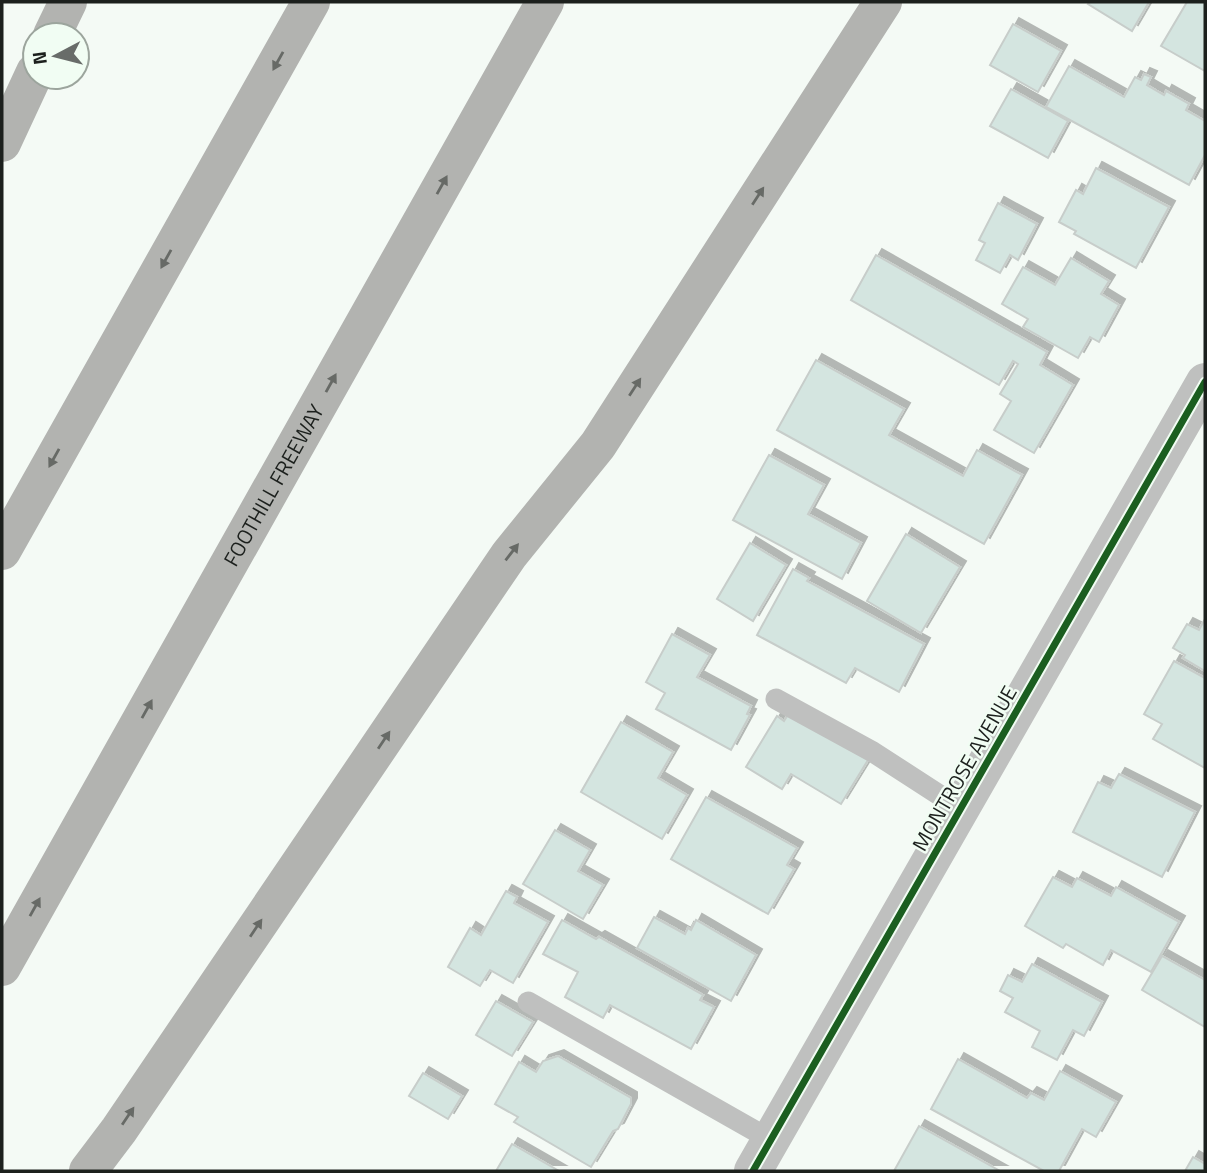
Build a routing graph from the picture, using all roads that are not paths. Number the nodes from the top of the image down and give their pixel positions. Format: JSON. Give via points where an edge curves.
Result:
{"nodes":[{"id":1,"x":68,"y":2,"type":"edge"},
{"id":2,"x":311,"y":2,"type":"edge"},
{"id":3,"x":545,"y":2,"type":"edge"},
{"id":4,"x":883,"y":2,"type":"edge"},
{"id":5,"x":59,"y":21,"type":"edge"},
{"id":6,"x":26,"y":91,"type":"edge"},
{"id":7,"x":2,"y":144,"type":"edge"},
{"id":8,"x":1205,"y":382,"type":"edge"},
{"id":9,"x":2,"y":551,"type":"edge"},
{"id":10,"x":776,"y":699,"type":"dead end"},
{"id":11,"x":961,"y":809,"type":"junction"},
{"id":12,"x":2,"y":967,"type":"edge"},
{"id":13,"x":528,"y":1002,"type":"dead end"},
{"id":14,"x":762,"y":1156,"type":"edge"},
{"id":15,"x":88,"y":1171,"type":"edge"}],
"edges":[{"from":1,"to":5,"type":"highway"},
{"from":2,"to":9,"type":"highway","one_way":true},
{"from":12,"to":3,"type":"highway","name":"FOOTHILL FREEWAY","one_way":true},
{"from":15,"to":4,"type":"highway","one_way":true,"via":[[509,555],[598,445]]},
{"from":6,"to":7,"type":"highway"},
{"from":8,"to":11,"type":"street","name":"MONTROSE AVENUE"},
{"from":10,"to":11,"type":"lane","via":[[873,752]]},
{"from":11,"to":14,"type":"street","name":"MONTROSE AVENUE"},
{"from":13,"to":14,"type":"lane"}]}
